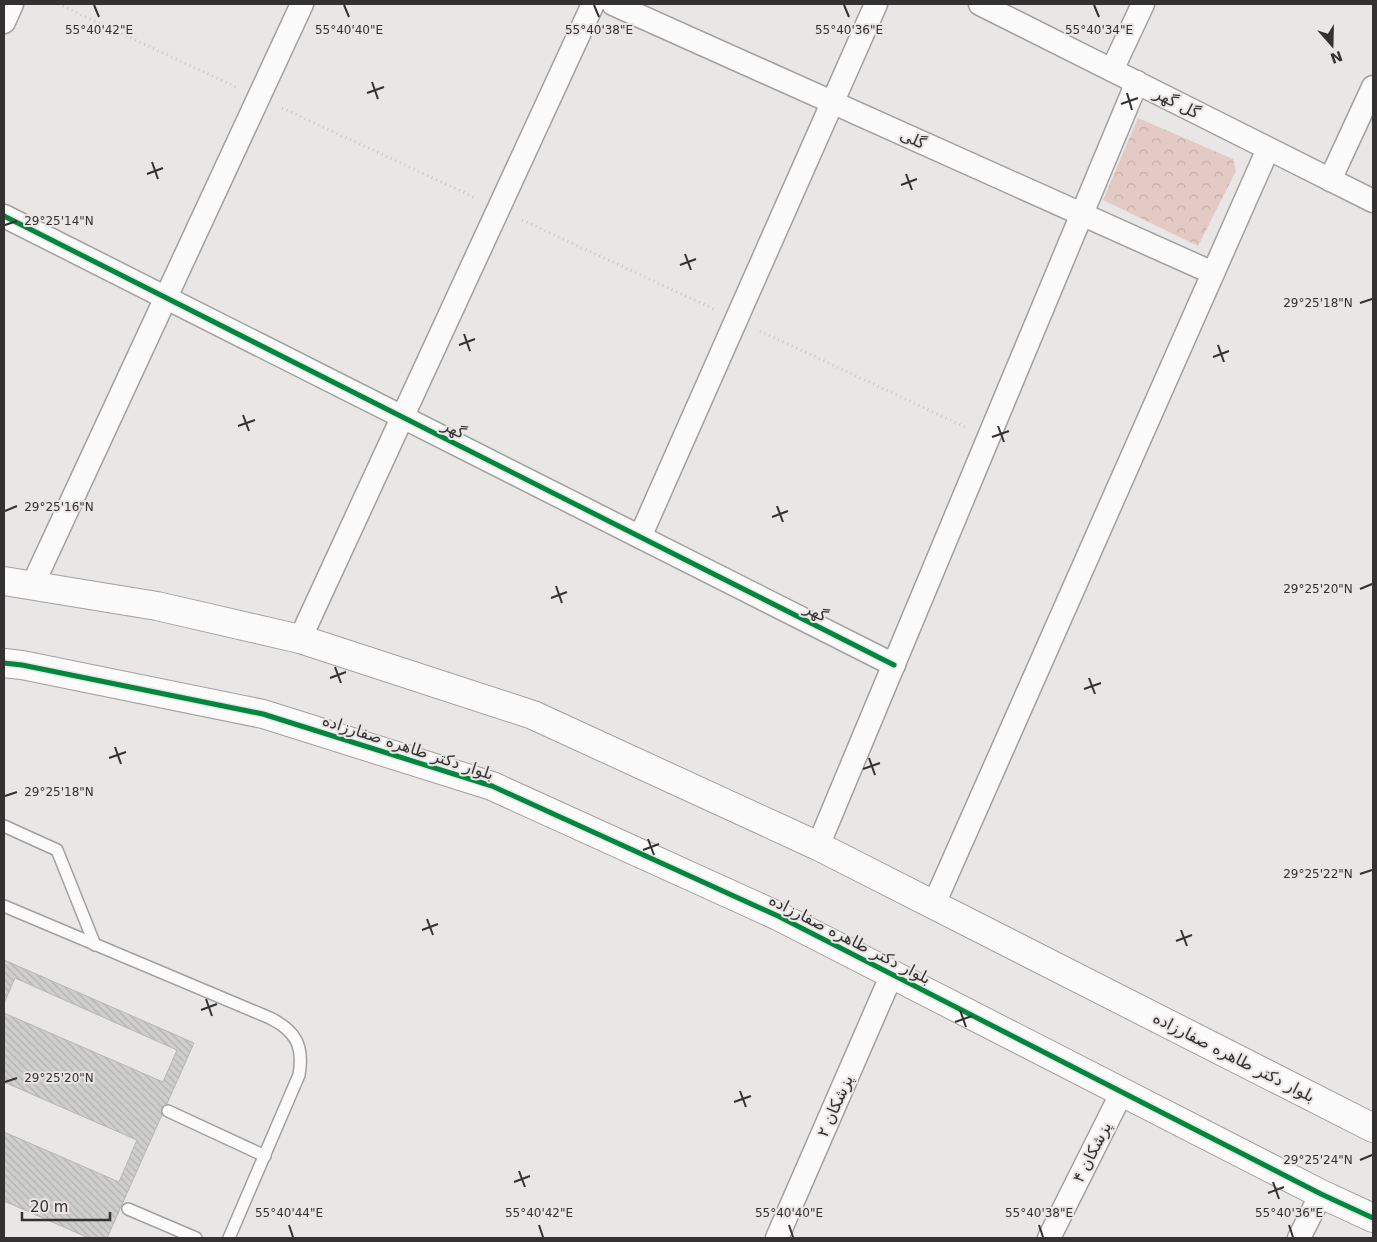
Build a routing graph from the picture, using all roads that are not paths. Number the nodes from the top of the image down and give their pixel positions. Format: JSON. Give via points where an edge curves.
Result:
{"nodes":[{"id":1,"x":12,"y":4,"type":"edge"},
{"id":2,"x":302,"y":4,"type":"edge"},
{"id":3,"x":593,"y":4,"type":"edge"},
{"id":4,"x":613,"y":4,"type":"edge"},
{"id":5,"x":876,"y":4,"type":"edge"},
{"id":6,"x":980,"y":4,"type":"edge"},
{"id":7,"x":1143,"y":4,"type":"edge"},
{"id":8,"x":4,"y":22,"type":"edge"},
{"id":9,"x":1112,"y":70,"type":"junction"},
{"id":10,"x":1136,"y":82,"type":"junction"},
{"id":11,"x":1373,"y":87,"type":"edge"},
{"id":12,"x":832,"y":102,"type":"junction"},
{"id":13,"x":1268,"y":149,"type":"junction"},
{"id":14,"x":1330,"y":180,"type":"junction"},
{"id":15,"x":1373,"y":201,"type":"edge"},
{"id":16,"x":1082,"y":214,"type":"junction"},
{"id":17,"x":4,"y":216,"type":"edge"},
{"id":18,"x":1213,"y":273,"type":"junction"},
{"id":19,"x":166,"y":298,"type":"junction"},
{"id":20,"x":402,"y":417,"type":"junction"},
{"id":21,"x":640,"y":537,"type":"junction"},
{"id":22,"x":4,"y":580,"type":"edge"},
{"id":23,"x":33,"y":584,"type":"junction"},
{"id":24,"x":300,"y":639,"type":"junction"},
{"id":25,"x":4,"y":663,"type":"edge"},
{"id":26,"x":894,"y":665,"type":"junction"},
{"id":27,"x":4,"y":826,"type":"edge"},
{"id":28,"x":818,"y":846,"type":"junction"},
{"id":29,"x":934,"y":904,"type":"junction"},
{"id":30,"x":4,"y":906,"type":"edge"},
{"id":31,"x":95,"y":945,"type":"junction"},
{"id":32,"x":892,"y":974,"type":"junction"},
{"id":33,"x":1122,"y":1092,"type":"junction"},
{"id":34,"x":168,"y":1111,"type":"dead end"},
{"id":35,"x":1373,"y":1128,"type":"edge"},
{"id":36,"x":265,"y":1156,"type":"junction"},
{"id":37,"x":1322,"y":1194,"type":"junction"},
{"id":38,"x":128,"y":1209,"type":"dead end"},
{"id":39,"x":1373,"y":1218,"type":"edge"},
{"id":40,"x":196,"y":1238,"type":"edge"},
{"id":41,"x":229,"y":1238,"type":"edge"},
{"id":42,"x":777,"y":1238,"type":"edge"},
{"id":43,"x":1049,"y":1238,"type":"edge"},
{"id":44,"x":1300,"y":1238,"type":"edge"}],
"edges":[{"from":1,"to":8,"type":"street"},
{"from":2,"to":19,"type":"street"},
{"from":3,"to":20,"type":"street"},
{"from":4,"to":12,"type":"street","name":"گلی"},
{"from":5,"to":12,"type":"street"},
{"from":6,"to":9,"type":"street","name":"گل گهر"},
{"from":7,"to":9,"type":"street"},
{"from":9,"to":10,"type":"street","name":"گل گهر"},
{"from":10,"to":13,"type":"street","name":"گل گهر"},
{"from":10,"to":16,"type":"street"},
{"from":11,"to":14,"type":"street"},
{"from":12,"to":16,"type":"street","name":"گلی"},
{"from":12,"to":21,"type":"street"},
{"from":13,"to":14,"type":"street","name":"گل گهر"},
{"from":13,"to":18,"type":"street"},
{"from":14,"to":15,"type":"street","name":"گل گهر"},
{"from":16,"to":18,"type":"street","name":"گلی"},
{"from":16,"to":26,"type":"street"},
{"from":17,"to":19,"type":"street","name":"گهر"},
{"from":18,"to":29,"type":"street"},
{"from":19,"to":20,"type":"street","name":"گهر"},
{"from":19,"to":23,"type":"street"},
{"from":20,"to":21,"type":"street","name":"گهر"},
{"from":20,"to":24,"type":"street"},
{"from":21,"to":26,"type":"street","name":"گهر"},
{"from":22,"to":23,"type":"street","name":"بلوار دکتر طاهره صفارزاده"},
{"from":23,"to":24,"type":"street","name":"بلوار دکتر طاهره صفارزاده","via":[[157,606]]},
{"from":24,"to":28,"type":"street","name":"بلوار دکتر طاهره صفارزاده","via":[[533,715]]},
{"from":25,"to":32,"type":"street","name":"بلوار دکتر طاهره صفارزاده","via":[[263,714],[492,786],[778,916]]},
{"from":26,"to":28,"type":"street"},
{"from":27,"to":31,"type":"lane","via":[[57,850]]},
{"from":28,"to":29,"type":"street","name":"بلوار دکتر طاهره صفارزاده"},
{"from":29,"to":35,"type":"street","name":"بلوار دکتر طاهره صفارزاده"},
{"from":30,"to":31,"type":"lane"},
{"from":31,"to":36,"type":"lane","via":[[270,1018],[293,1034],[300,1046],[299,1075]]},
{"from":32,"to":33,"type":"street","name":"بلوار دکتر طاهره صفارزاده"},
{"from":32,"to":42,"type":"street","name":"پزشکان ۲"},
{"from":33,"to":37,"type":"street","name":"بلوار دکتر طاهره صفارزاده"},
{"from":33,"to":43,"type":"street","name":"پزشکان ۴"},
{"from":34,"to":36,"type":"lane"},
{"from":36,"to":41,"type":"lane"},
{"from":37,"to":39,"type":"street","name":"بلوار دکتر طاهره صفارزاده"},
{"from":37,"to":44,"type":"street"},
{"from":38,"to":40,"type":"lane"}]}
